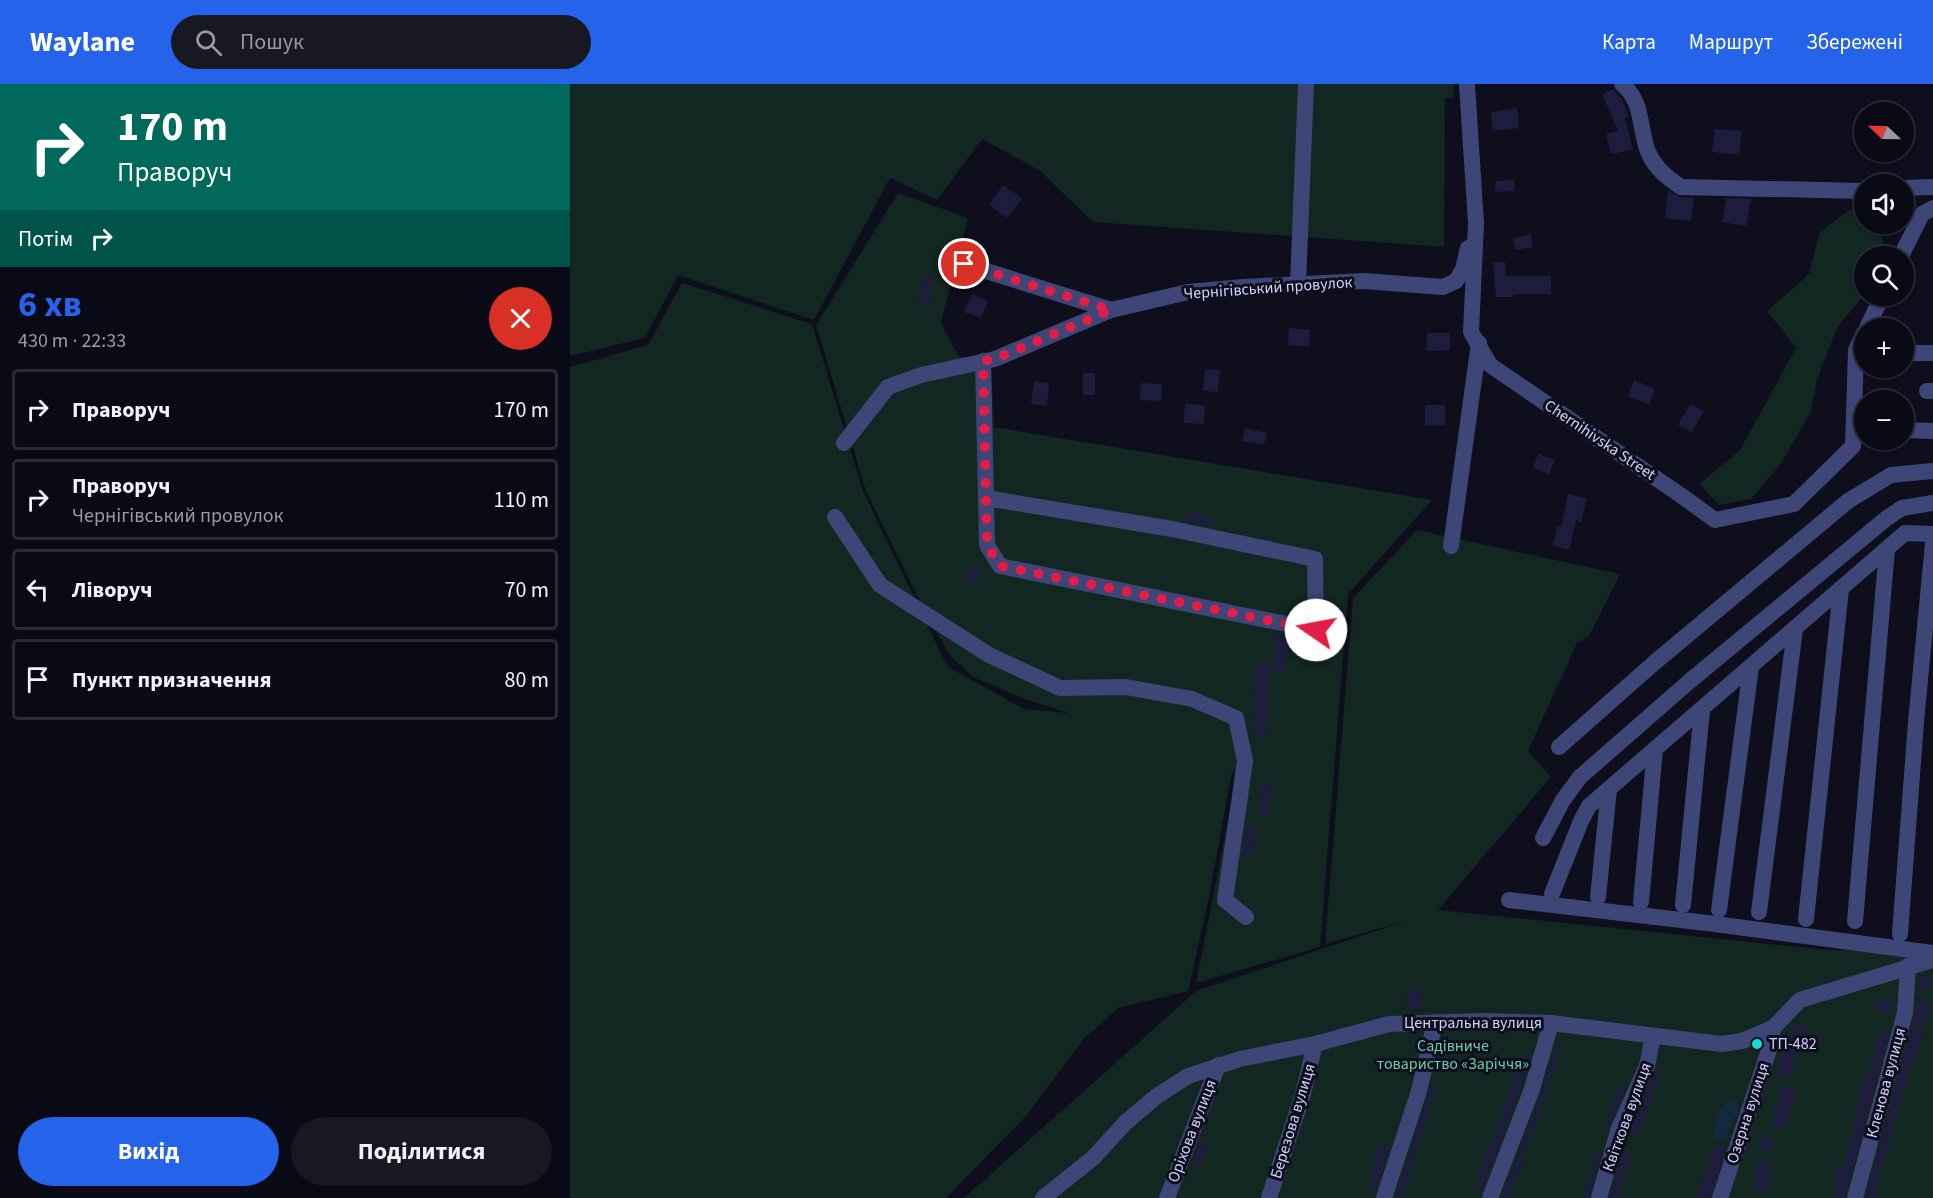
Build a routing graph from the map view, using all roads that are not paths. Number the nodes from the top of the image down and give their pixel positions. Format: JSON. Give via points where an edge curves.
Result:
{"nodes":[{"id":1,"x":1306,"y":84,"type":"edge"},
{"id":2,"x":1467,"y":84,"type":"edge"},
{"id":3,"x":1622,"y":84,"type":"edge"},
{"id":4,"x":1933,"y":187,"type":"edge"},
{"id":5,"x":1914,"y":188,"type":"edge"},
{"id":6,"x":1854,"y":191,"type":"edge"},
{"id":7,"x":1933,"y":208,"type":"edge"},
{"id":8,"x":1476,"y":223,"type":"junction"},
{"id":9,"x":1906,"y":246,"type":"edge"},
{"id":10,"x":964,"y":264,"type":"dead end"},
{"id":11,"x":1298,"y":284,"type":"junction"},
{"id":12,"x":1111,"y":310,"type":"junction"},
{"id":13,"x":1479,"y":344,"type":"junction"},
{"id":14,"x":1914,"y":353,"type":"edge"},
{"id":15,"x":1933,"y":353,"type":"edge"},
{"id":16,"x":983,"y":361,"type":"junction"},
{"id":17,"x":1855,"y":378,"type":"edge"},
{"id":18,"x":1914,"y":430,"type":"edge"},
{"id":19,"x":1933,"y":431,"type":"edge"},
{"id":20,"x":844,"y":443,"type":"dead end"},
{"id":21,"x":1933,"y":471,"type":"edge"},
{"id":22,"x":986,"y":498,"type":"junction"},
{"id":23,"x":1933,"y":503,"type":"edge"},
{"id":24,"x":835,"y":517,"type":"dead end"},
{"id":25,"x":1880,"y":524,"type":"junction"},
{"id":26,"x":1933,"y":534,"type":"edge"},
{"id":27,"x":1933,"y":543,"type":"edge"},
{"id":28,"x":1451,"y":546,"type":"dead end"},
{"id":29,"x":1891,"y":546,"type":"junction"},
{"id":30,"x":1843,"y":554,"type":"junction"},
{"id":31,"x":1860,"y":573,"type":"junction"},
{"id":32,"x":1841,"y":590,"type":"junction"},
{"id":33,"x":1795,"y":629,"type":"junction"},
{"id":34,"x":1751,"y":667,"type":"junction"},
{"id":35,"x":1702,"y":710,"type":"junction"},
{"id":36,"x":1559,"y":747,"type":"dead end"},
{"id":37,"x":1655,"y":749,"type":"junction"},
{"id":38,"x":1609,"y":789,"type":"junction"},
{"id":39,"x":1543,"y":838,"type":"dead end"},
{"id":40,"x":1552,"y":894,"type":"dead end"},
{"id":41,"x":1598,"y":897,"type":"dead end"},
{"id":42,"x":1509,"y":900,"type":"dead end"},
{"id":43,"x":1641,"y":902,"type":"dead end"},
{"id":44,"x":1683,"y":905,"type":"dead end"},
{"id":45,"x":1719,"y":910,"type":"dead end"},
{"id":46,"x":1759,"y":912,"type":"dead end"},
{"id":47,"x":1246,"y":917,"type":"dead end"},
{"id":48,"x":1806,"y":919,"type":"dead end"},
{"id":49,"x":1855,"y":921,"type":"dead end"},
{"id":50,"x":1900,"y":934,"type":"dead end"},
{"id":51,"x":1933,"y":953,"type":"edge"},
{"id":52,"x":1933,"y":960,"type":"edge"},
{"id":53,"x":1908,"y":966,"type":"junction"},
{"id":54,"x":1435,"y":1022,"type":"junction"},
{"id":55,"x":1551,"y":1023,"type":"junction"},
{"id":56,"x":1773,"y":1028,"type":"junction"},
{"id":57,"x":1653,"y":1036,"type":"junction"},
{"id":58,"x":1315,"y":1044,"type":"junction"},
{"id":59,"x":1218,"y":1065,"type":"junction"},
{"id":60,"x":1043,"y":1198,"type":"edge"},
{"id":61,"x":1167,"y":1198,"type":"edge"},
{"id":62,"x":1269,"y":1198,"type":"edge"},
{"id":63,"x":1384,"y":1198,"type":"edge"},
{"id":64,"x":1491,"y":1198,"type":"edge"},
{"id":65,"x":1599,"y":1198,"type":"edge"},
{"id":66,"x":1720,"y":1198,"type":"edge"},
{"id":67,"x":1855,"y":1198,"type":"edge"}],
"edges":[{"from":1,"to":11,"type":"street"},
{"from":2,"to":8,"type":"street","name":"Chernihivska Street"},
{"from":3,"to":6,"type":"street","via":[[1632,92],[1638,105],[1647,150],[1661,173],[1681,187]]},
{"from":4,"to":5,"type":"street"},
{"from":7,"to":9,"type":"street","via":[[1922,214]]},
{"from":8,"to":11,"type":"street","name":"Чернігівський провулок","via":[[1463,269],[1456,281],[1443,287],[1364,281]]},
{"from":8,"to":13,"type":"street","name":"Chernihivska Street","via":[[1471,332]]},
{"from":10,"to":12,"type":"street"},
{"from":11,"to":12,"type":"street","name":"Чернігівський провулок","via":[[1188,292]]},
{"from":12,"to":16,"type":"street","name":"Чернігівський провулок"},
{"from":13,"to":17,"type":"street","name":"Chernihivska Street","via":[[1490,365],[1715,520],[1794,504],[1854,446]]},
{"from":13,"to":28,"type":"street"},
{"from":14,"to":15,"type":"street"},
{"from":16,"to":20,"type":"street","name":"Чернігівський провулок","via":[[888,387]]},
{"from":16,"to":22,"type":"street"},
{"from":18,"to":19,"type":"street"},
{"from":21,"to":36,"type":"street","via":[[1891,475],[1848,501]]},
{"from":22,"to":22,"type":"street","via":[[987,545],[1000,566],[1316,630],[1315,559],[1172,529]]},
{"from":23,"to":25,"type":"street","via":[[1902,508]]},
{"from":24,"to":47,"type":"street","via":[[880,585],[989,655],[1060,688],[1126,687],[1192,699],[1236,718],[1245,761],[1225,900]]},
{"from":25,"to":29,"type":"street"},
{"from":25,"to":30,"type":"street"},
{"from":26,"to":29,"type":"street","via":[[1905,533]]},
{"from":27,"to":50,"type":"street"},
{"from":29,"to":31,"type":"street"},
{"from":29,"to":49,"type":"street"},
{"from":30,"to":31,"type":"street"},
{"from":30,"to":39,"type":"street","via":[[1580,777]]},
{"from":31,"to":32,"type":"street"},
{"from":32,"to":33,"type":"street"},
{"from":32,"to":48,"type":"street"},
{"from":33,"to":34,"type":"street"},
{"from":33,"to":46,"type":"street"},
{"from":34,"to":35,"type":"street"},
{"from":34,"to":45,"type":"street"},
{"from":35,"to":37,"type":"street"},
{"from":35,"to":44,"type":"street"},
{"from":37,"to":38,"type":"street"},
{"from":37,"to":43,"type":"street"},
{"from":38,"to":40,"type":"street","via":[[1589,806]]},
{"from":38,"to":41,"type":"street"},
{"from":42,"to":51,"type":"street"},
{"from":52,"to":53,"type":"street","name":"Центральна вулиця"},
{"from":53,"to":56,"type":"street","name":"Центральна вулиця","via":[[1800,1000]]},
{"from":53,"to":67,"type":"street","name":"Кленова вулиця","via":[[1905,1012]]},
{"from":54,"to":55,"type":"street","name":"Центральна вулиця"},
{"from":54,"to":58,"type":"street","name":"Центральна вулиця","via":[[1389,1024]]},
{"from":54,"to":63,"type":"street","via":[[1419,1091]]},
{"from":55,"to":57,"type":"street","name":"Центральна вулиця"},
{"from":55,"to":64,"type":"street","via":[[1532,1089]]},
{"from":56,"to":57,"type":"street","name":"Центральна вулиця","via":[[1743,1041],[1722,1044]]},
{"from":56,"to":66,"type":"street","name":"Озерна вулиця"},
{"from":57,"to":65,"type":"street","name":"Квіткова вулиця","via":[[1647,1066],[1619,1128]]},
{"from":58,"to":59,"type":"street","name":"Центральна вулиця"},
{"from":58,"to":62,"type":"street","name":"Березова вулиця"},
{"from":59,"to":60,"type":"street","name":"Центральна вулиця","via":[[1157,1095],[1093,1158]]},
{"from":59,"to":61,"type":"street","name":"Оріхова вулиця"}]}
